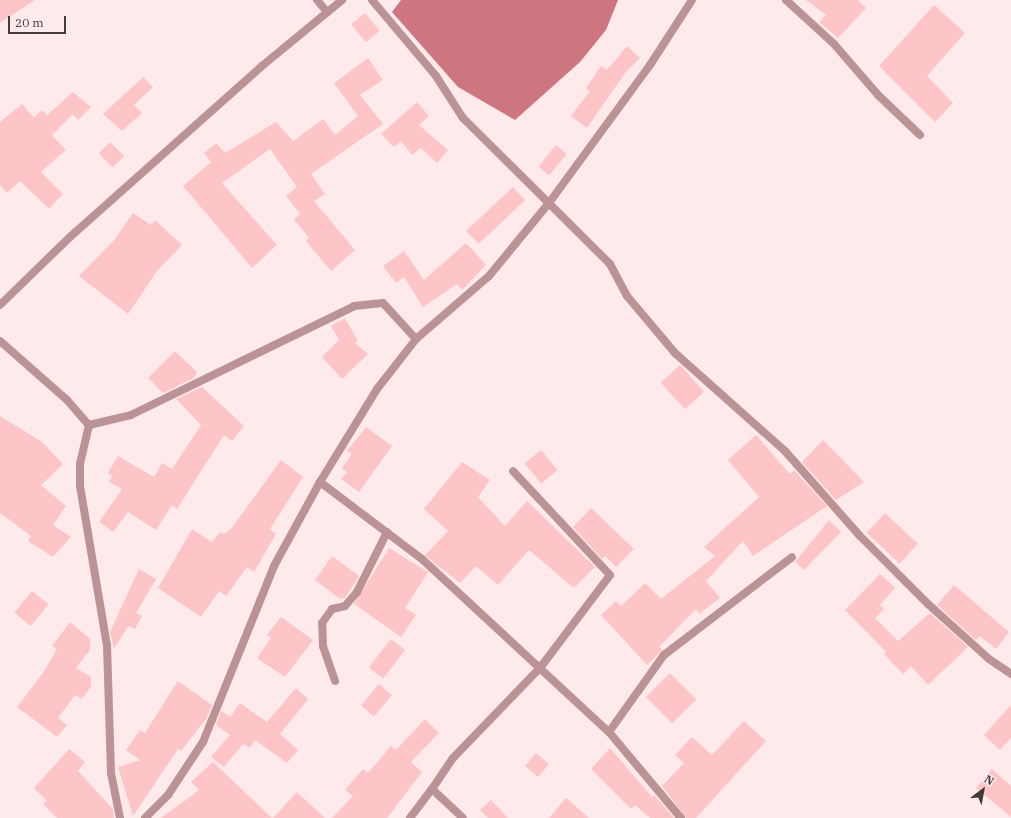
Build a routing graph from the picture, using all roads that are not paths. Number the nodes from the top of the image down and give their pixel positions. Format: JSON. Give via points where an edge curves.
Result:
{"nodes":[{"id":1,"x":317,"y":0,"type":"edge"},
{"id":2,"x":342,"y":0,"type":"edge"},
{"id":3,"x":372,"y":0,"type":"edge"},
{"id":4,"x":692,"y":0,"type":"edge"},
{"id":5,"x":786,"y":0,"type":"edge"},
{"id":6,"x":327,"y":12,"type":"junction"},
{"id":7,"x":920,"y":135,"type":"dead end"},
{"id":8,"x":549,"y":203,"type":"junction"},
{"id":9,"x":0,"y":306,"type":"edge"},
{"id":10,"x":416,"y":339,"type":"junction"},
{"id":11,"x":0,"y":341,"type":"edge"},
{"id":12,"x":89,"y":425,"type":"junction"},
{"id":13,"x":513,"y":471,"type":"dead end"},
{"id":14,"x":320,"y":482,"type":"junction"},
{"id":15,"x":387,"y":532,"type":"junction"},
{"id":16,"x":792,"y":557,"type":"dead end"},
{"id":17,"x":540,"y":668,"type":"junction"},
{"id":18,"x":1011,"y":674,"type":"edge"},
{"id":19,"x":336,"y":681,"type":"dead end"},
{"id":20,"x":609,"y":732,"type":"junction"},
{"id":21,"x":432,"y":789,"type":"junction"},
{"id":22,"x":120,"y":818,"type":"edge"},
{"id":23,"x":145,"y":818,"type":"edge"},
{"id":24,"x":410,"y":818,"type":"edge"},
{"id":25,"x":462,"y":818,"type":"edge"},
{"id":26,"x":681,"y":818,"type":"edge"}],
"edges":[{"from":1,"to":6,"type":"street"},
{"from":2,"to":6,"type":"street"},
{"from":3,"to":8,"type":"street","via":[[436,76],[463,118]]},
{"from":4,"to":8,"type":"street","via":[[650,65]]},
{"from":5,"to":7,"type":"street","via":[[834,44],[878,95]]},
{"from":6,"to":9,"type":"street","via":[[70,238]]},
{"from":8,"to":10,"type":"street","via":[[489,276]]},
{"from":8,"to":18,"type":"street","via":[[610,264],[627,296],[675,353],[785,451],[860,536],[928,604],[988,659]]},
{"from":10,"to":12,"type":"street","via":[[383,303],[354,306],[131,415]]},
{"from":10,"to":14,"type":"street","via":[[377,389]]},
{"from":11,"to":12,"type":"street","via":[[67,400]]},
{"from":12,"to":22,"type":"street","via":[[80,464],[80,486],[107,645],[111,773]]},
{"from":13,"to":17,"type":"street","via":[[610,575]]},
{"from":14,"to":15,"type":"street"},
{"from":14,"to":23,"type":"street","via":[[253,614],[203,742],[168,796]]},
{"from":15,"to":17,"type":"street","via":[[423,560]]},
{"from":15,"to":19,"type":"street","via":[[357,592],[345,606],[332,608],[322,623],[323,646]]},
{"from":16,"to":20,"type":"street","via":[[664,655]]},
{"from":17,"to":20,"type":"street"},
{"from":17,"to":21,"type":"street","via":[[453,758]]},
{"from":20,"to":26,"type":"street"},
{"from":21,"to":24,"type":"street"},
{"from":21,"to":25,"type":"street"}]}
